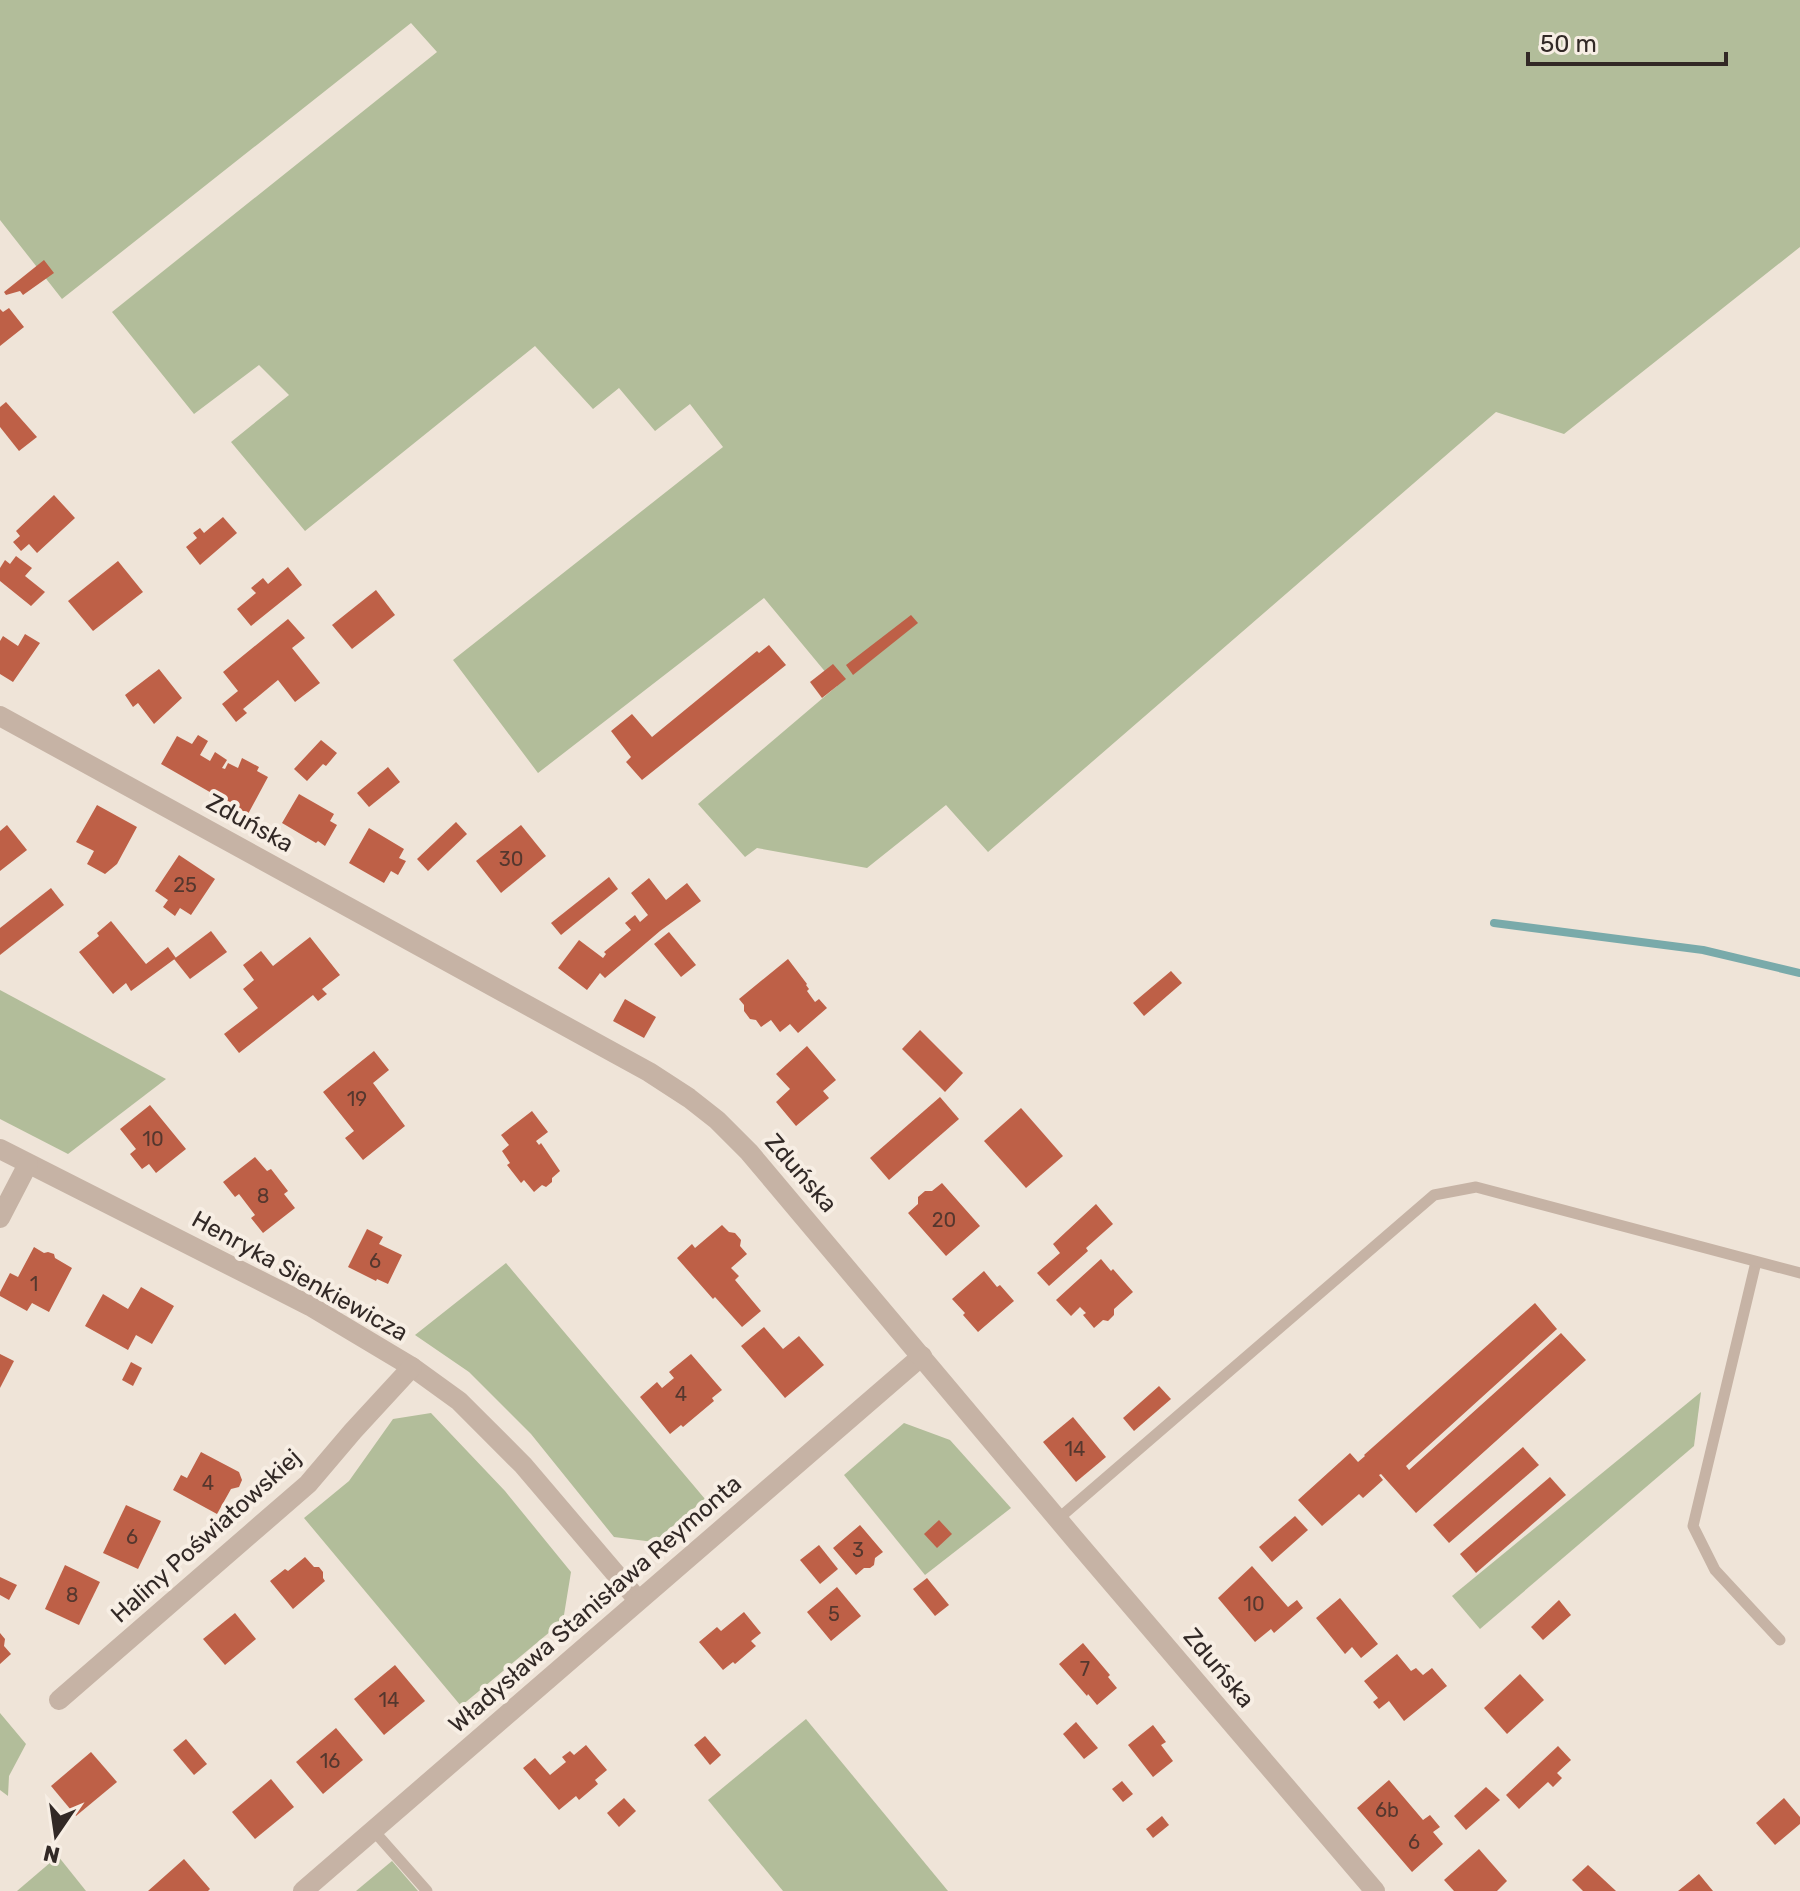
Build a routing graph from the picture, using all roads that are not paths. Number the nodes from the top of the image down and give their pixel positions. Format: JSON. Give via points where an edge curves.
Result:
{"nodes":[{"id":1,"x":0,"y":716,"type":"edge"},
{"id":2,"x":0,"y":1149,"type":"edge"},
{"id":3,"x":28,"y":1164,"type":"junction"},
{"id":4,"x":0,"y":1218,"type":"edge"},
{"id":5,"x":1756,"y":1262,"type":"junction"},
{"id":6,"x":1800,"y":1273,"type":"edge"},
{"id":7,"x":922,"y":1356,"type":"junction"},
{"id":8,"x":412,"y":1367,"type":"junction"},
{"id":9,"x":1058,"y":1519,"type":"junction"},
{"id":10,"x":638,"y":1600,"type":"junction"},
{"id":11,"x":1780,"y":1640,"type":"dead end"},
{"id":12,"x":59,"y":1700,"type":"dead end"},
{"id":13,"x":373,"y":1830,"type":"junction"},
{"id":14,"x":303,"y":1891,"type":"edge"},
{"id":15,"x":427,"y":1891,"type":"edge"},
{"id":16,"x":1375,"y":1891,"type":"edge"}],
"edges":[{"from":1,"to":7,"type":"street","name":"Zduńska","via":[[689,1098],[749,1152]]},
{"from":2,"to":3,"type":"street","name":"Henryka Sienkiewicza"},
{"from":3,"to":4,"type":"street"},
{"from":3,"to":8,"type":"street","name":"Henryka Sienkiewicza","via":[[310,1306]]},
{"from":5,"to":6,"type":"lane"},
{"from":5,"to":9,"type":"lane","via":[[1476,1187],[1434,1195]]},
{"from":5,"to":11,"type":"lane","via":[[1693,1526],[1715,1570]]},
{"from":7,"to":9,"type":"street","name":"Zduńska"},
{"from":7,"to":10,"type":"street","name":"Władysława Stanisława Reymonta"},
{"from":8,"to":10,"type":"street","name":"Henryka Sienkiewicza","via":[[459,1401],[523,1465]]},
{"from":8,"to":12,"type":"street","name":"Haliny Poświatowskiej","via":[[308,1484]]},
{"from":9,"to":16,"type":"street","name":"Zduńska"},
{"from":10,"to":13,"type":"street","name":"Władysława Stanisława Reymonta"},
{"from":13,"to":14,"type":"street","name":"Władysława Stanisława Reymonta"},
{"from":13,"to":15,"type":"lane"}]}
